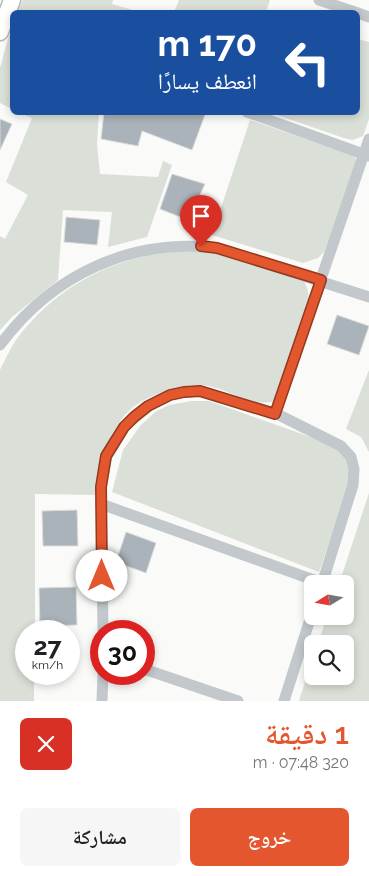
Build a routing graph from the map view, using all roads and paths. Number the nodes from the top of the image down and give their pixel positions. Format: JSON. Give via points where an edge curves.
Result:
{"nodes":[{"id":1,"x":12,"y":0,"type":"edge"},
{"id":2,"x":318,"y":0,"type":"edge"},
{"id":3,"x":347,"y":10,"type":"edge"},
{"id":4,"x":5,"y":30,"type":"edge"},
{"id":5,"x":255,"y":115,"type":"edge"},
{"id":6,"x":369,"y":139,"type":"edge"},
{"id":7,"x":366,"y":155,"type":"edge"},
{"id":8,"x":321,"y":280,"type":"junction"},
{"id":9,"x":369,"y":297,"type":"edge"},
{"id":10,"x":0,"y":345,"type":"edge"},
{"id":11,"x":275,"y":414,"type":"junction"},
{"id":12,"x":101,"y":504,"type":"junction"},
{"id":13,"x":325,"y":575,"type":"edge"},
{"id":14,"x":304,"y":577,"type":"edge"},
{"id":15,"x":102,"y":620,"type":"edge"},
{"id":16,"x":308,"y":625,"type":"edge"},
{"id":17,"x":155,"y":673,"type":"edge"},
{"id":18,"x":103,"y":685,"type":"edge"},
{"id":19,"x":102,"y":701,"type":"edge"},
{"id":20,"x":238,"y":701,"type":"edge"},
{"id":21,"x":284,"y":701,"type":"edge"}],
"edges":[{"from":1,"to":4,"type":"street"},
{"from":2,"to":3,"type":"street"},
{"from":5,"to":7,"type":"street"},
{"from":6,"to":7,"type":"street"},
{"from":7,"to":8,"type":"street"},
{"from":8,"to":9,"type":"street"},
{"from":8,"to":10,"type":"street","via":[[217,248],[155,248],[103,263],[71,278],[41,300]]},
{"from":8,"to":11,"type":"street"},
{"from":11,"to":12,"type":"street","via":[[200,391],[170,395],[148,406],[124,427],[106,456]]},
{"from":11,"to":13,"type":"street","via":[[341,446],[351,457],[354,485]]},
{"from":12,"to":14,"type":"street"},
{"from":12,"to":15,"type":"street"},
{"from":16,"to":21,"type":"street"},
{"from":17,"to":20,"type":"street"},
{"from":18,"to":19,"type":"street"}]}
